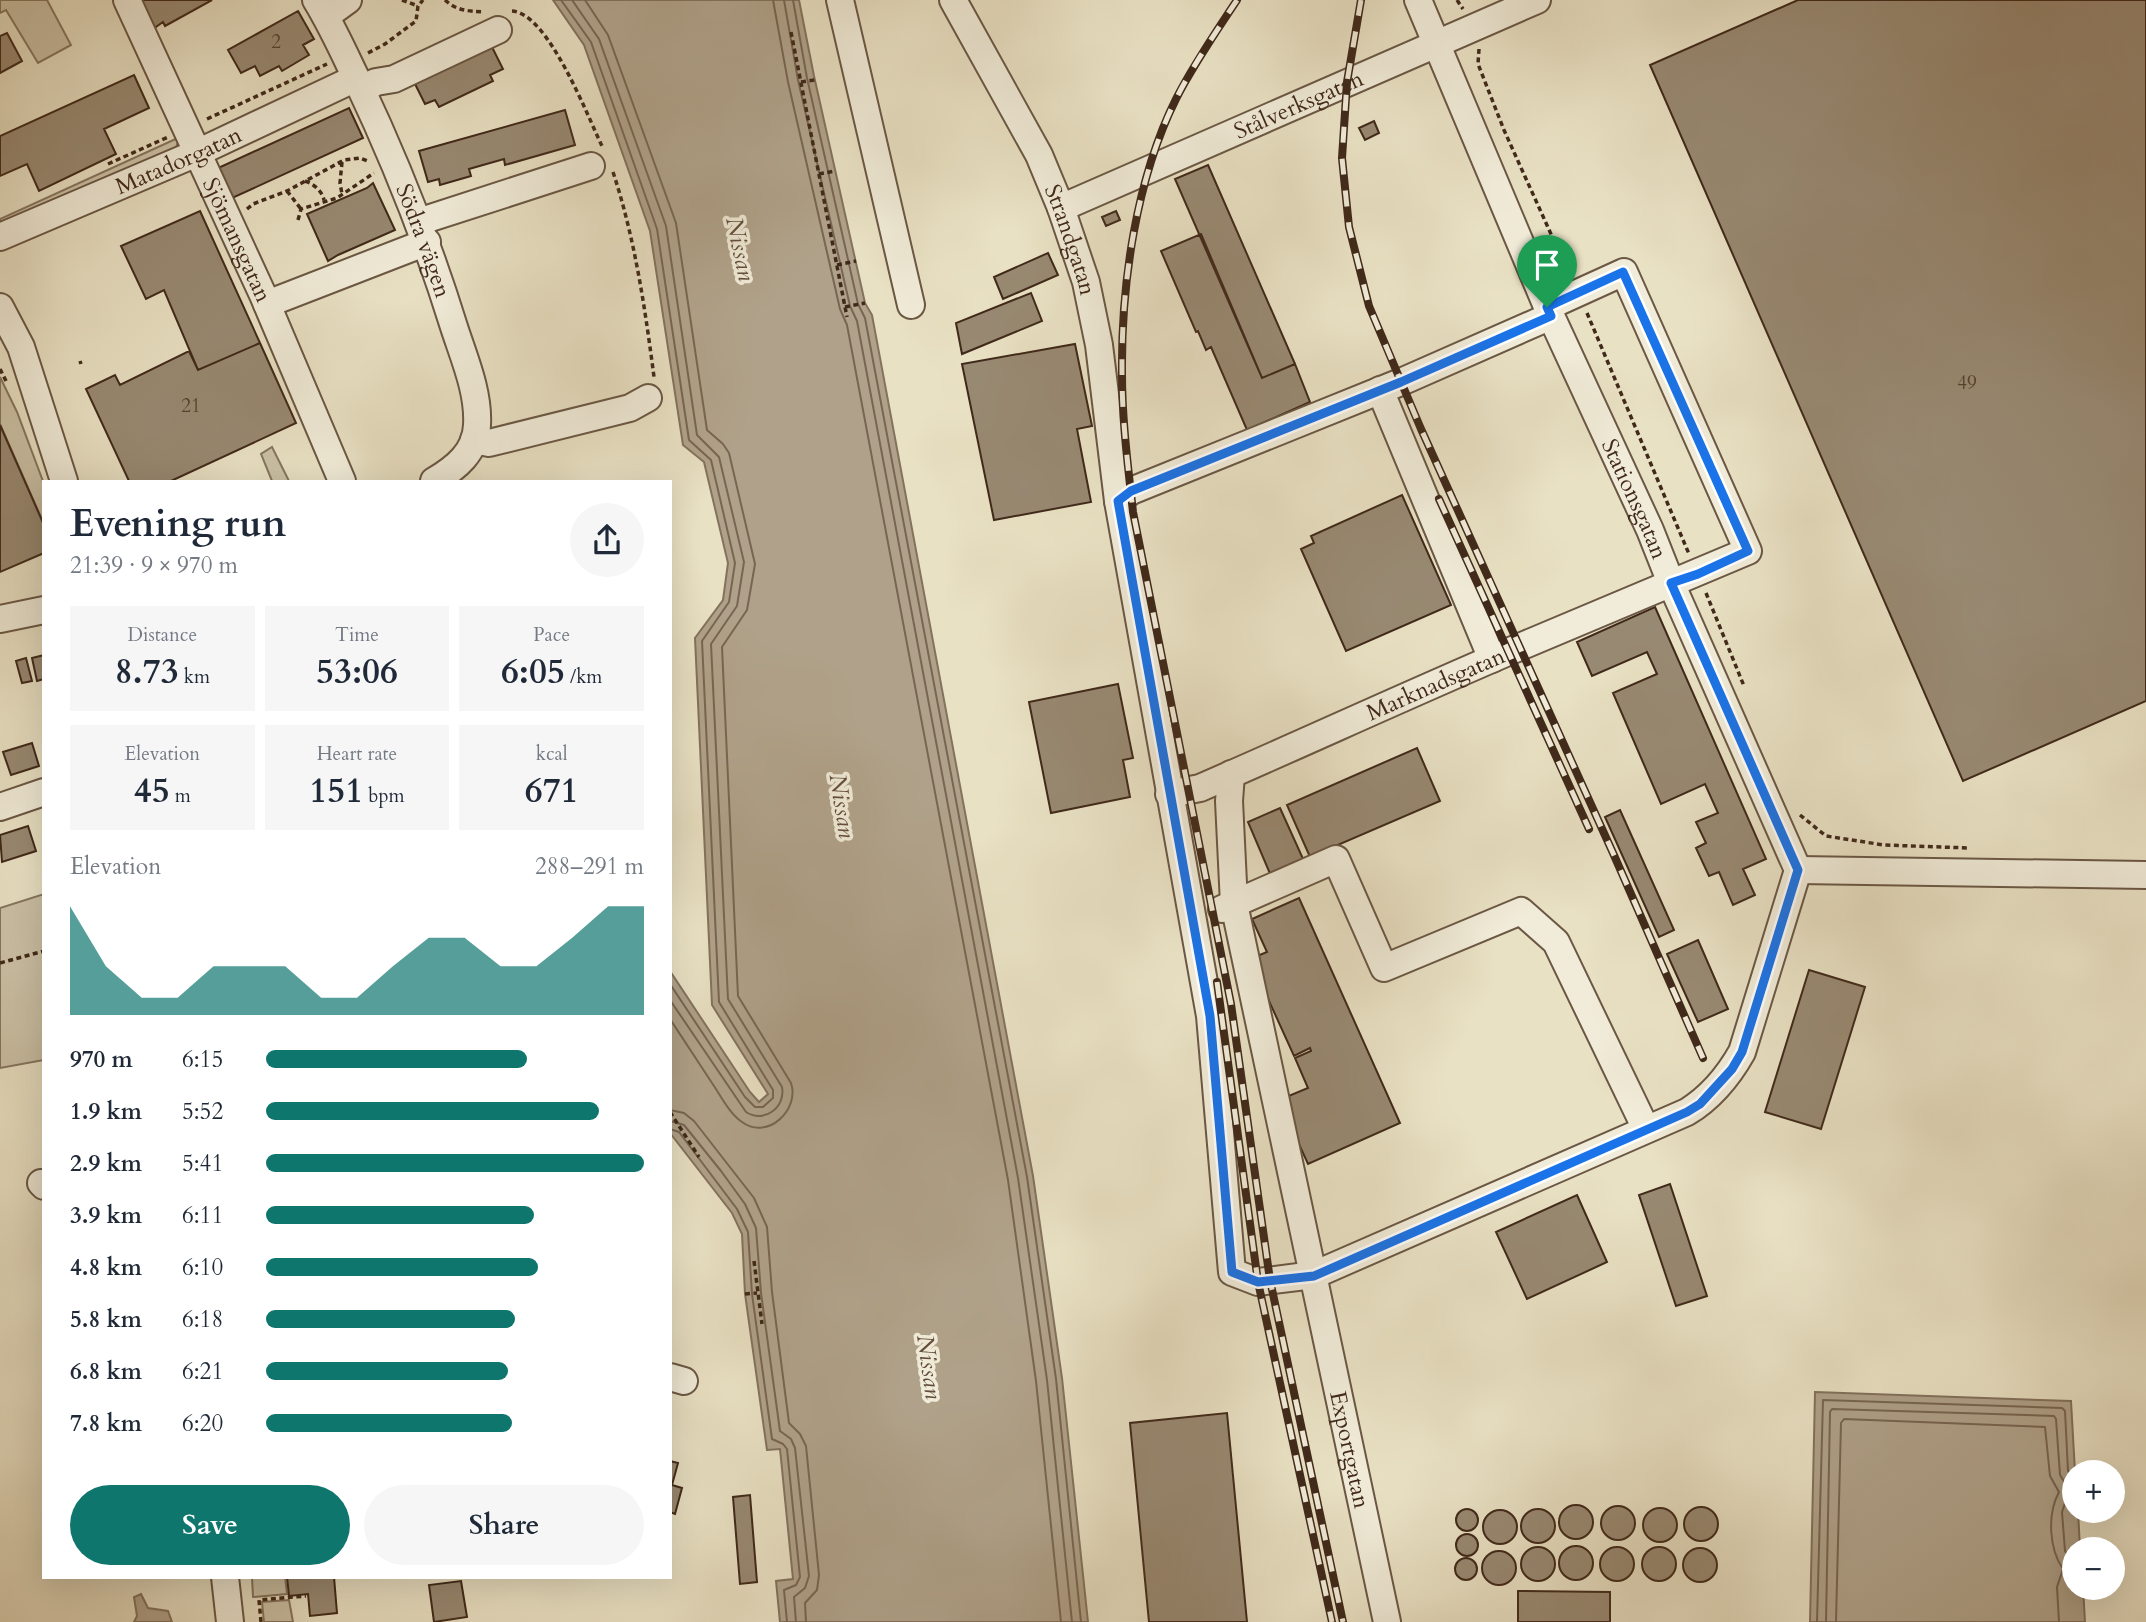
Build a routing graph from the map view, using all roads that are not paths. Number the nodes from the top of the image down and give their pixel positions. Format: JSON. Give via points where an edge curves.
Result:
{"nodes":[{"id":1,"x":127,"y":0,"type":"edge"},
{"id":2,"x":348,"y":0,"type":"edge"},
{"id":3,"x":839,"y":0,"type":"edge"},
{"id":4,"x":953,"y":0,"type":"edge"},
{"id":5,"x":1418,"y":0,"type":"edge"},
{"id":6,"x":1537,"y":0,"type":"edge"},
{"id":7,"x":321,"y":8,"type":"edge"},
{"id":8,"x":499,"y":17,"type":"road end"},
{"id":9,"x":1436,"y":44,"type":"junction"},
{"id":10,"x":354,"y":74,"type":"junction"},
{"id":11,"x":197,"y":153,"type":"junction"},
{"id":12,"x":602,"y":162,"type":"road end"},
{"id":13,"x":1061,"y":208,"type":"junction"},
{"id":14,"x":423,"y":232,"type":"junction"},
{"id":15,"x":0,"y":237,"type":"edge"},
{"id":16,"x":267,"y":304,"type":"junction"},
{"id":17,"x":911,"y":305,"type":"dead end"},
{"id":18,"x":0,"y":307,"type":"edge"},
{"id":19,"x":1549,"y":311,"type":"junction"},
{"id":20,"x":1380,"y":390,"type":"junction"},
{"id":21,"x":648,"y":398,"type":"road end"},
{"id":22,"x":474,"y":440,"type":"junction"},
{"id":23,"x":64,"y":480,"type":"edge"},
{"id":24,"x":342,"y":480,"type":"edge"},
{"id":25,"x":435,"y":480,"type":"edge"},
{"id":26,"x":1118,"y":501,"type":"junction"},
{"id":27,"x":1671,"y":583,"type":"junction"},
{"id":28,"x":42,"y":610,"type":"edge"},
{"id":29,"x":0,"y":618,"type":"edge"},
{"id":30,"x":1492,"y":659,"type":"junction"},
{"id":31,"x":1231,"y":774,"type":"junction"},
{"id":32,"x":42,"y":793,"type":"edge"},
{"id":33,"x":1169,"y":794,"type":"junction"},
{"id":34,"x":0,"y":807,"type":"edge"},
{"id":35,"x":1798,"y":870,"type":"junction"},
{"id":36,"x":2146,"y":875,"type":"edge"},
{"id":37,"x":1228,"y":906,"type":"junction"},
{"id":38,"x":1646,"y":1129,"type":"junction"},
{"id":39,"x":1314,"y":1276,"type":"junction"},
{"id":40,"x":225,"y":1579,"type":"edge"},
{"id":41,"x":230,"y":1622,"type":"edge"},
{"id":42,"x":1387,"y":1622,"type":"edge"}],
"edges":[{"from":1,"to":11,"type":"street","name":"Sjömansgatan"},
{"from":2,"to":7,"type":"street"},
{"from":3,"to":17,"type":"street"},
{"from":4,"to":13,"type":"street","name":"Strandgatan","via":[[1039,155]]},
{"from":5,"to":9,"type":"street","name":"Stationsgatan"},
{"from":6,"to":9,"type":"street","name":"Stålverksgatan"},
{"from":7,"to":10,"type":"street","name":"Södra vägen"},
{"from":8,"to":10,"type":"street","name":"Matadorgatan","via":[[394,79],[376,82]]},
{"from":9,"to":13,"type":"street","name":"Stålverksgatan"},
{"from":9,"to":19,"type":"street","name":"Stationsgatan"},
{"from":10,"to":11,"type":"street","name":"Matadorgatan"},
{"from":10,"to":14,"type":"street","name":"Södra vägen"},
{"from":11,"to":15,"type":"street","name":"Matadorgatan"},
{"from":11,"to":16,"type":"street","name":"Sjömansgatan"},
{"from":12,"to":14,"type":"street"},
{"from":13,"to":26,"type":"street","name":"Strandgatan","via":[[1086,282],[1099,345]]},
{"from":14,"to":16,"type":"street"},
{"from":14,"to":22,"type":"street","name":"Södra vägen","via":[[472,388],[477,426]]},
{"from":16,"to":24,"type":"street","name":"Sjömansgatan"},
{"from":18,"to":23,"type":"street","via":[[21,347]]},
{"from":19,"to":20,"type":"street"},
{"from":19,"to":27,"type":"street","name":"Stationsgatan"},
{"from":19,"to":27,"type":"street","name":"Marknadsgatan","via":[[1623,272],[1748,551]]},
{"from":20,"to":26,"type":"street","via":[[1131,491]]},
{"from":20,"to":30,"type":"street"},
{"from":21,"to":22,"type":"street","via":[[630,408],[489,443]]},
{"from":22,"to":25,"type":"street","via":[[467,455]]},
{"from":26,"to":33,"type":"street","name":"Strandgatan"},
{"from":27,"to":30,"type":"street","name":"Marknadsgatan"},
{"from":27,"to":35,"type":"street","name":"Stationsgatan"},
{"from":28,"to":29,"type":"street"},
{"from":30,"to":31,"type":"street","name":"Marknadsgatan"},
{"from":31,"to":33,"type":"street","name":"Marknadsgatan","via":[[1200,788]]},
{"from":31,"to":37,"type":"street","name":"Exportgatan"},
{"from":32,"to":34,"type":"street"},
{"from":33,"to":39,"type":"street","name":"Strandgatan","via":[[1210,1016],[1232,1272],[1258,1282]]},
{"from":35,"to":36,"type":"street"},
{"from":35,"to":38,"type":"street","via":[[1747,1036],[1732,1069],[1700,1104]]},
{"from":37,"to":38,"type":"street","via":[[1336,859],[1384,968],[1521,911],[1556,942]]},
{"from":37,"to":39,"type":"street","name":"Exportgatan"},
{"from":38,"to":39,"type":"street"},
{"from":39,"to":42,"type":"street","name":"Exportgatan"},
{"from":40,"to":41,"type":"street"}]}
